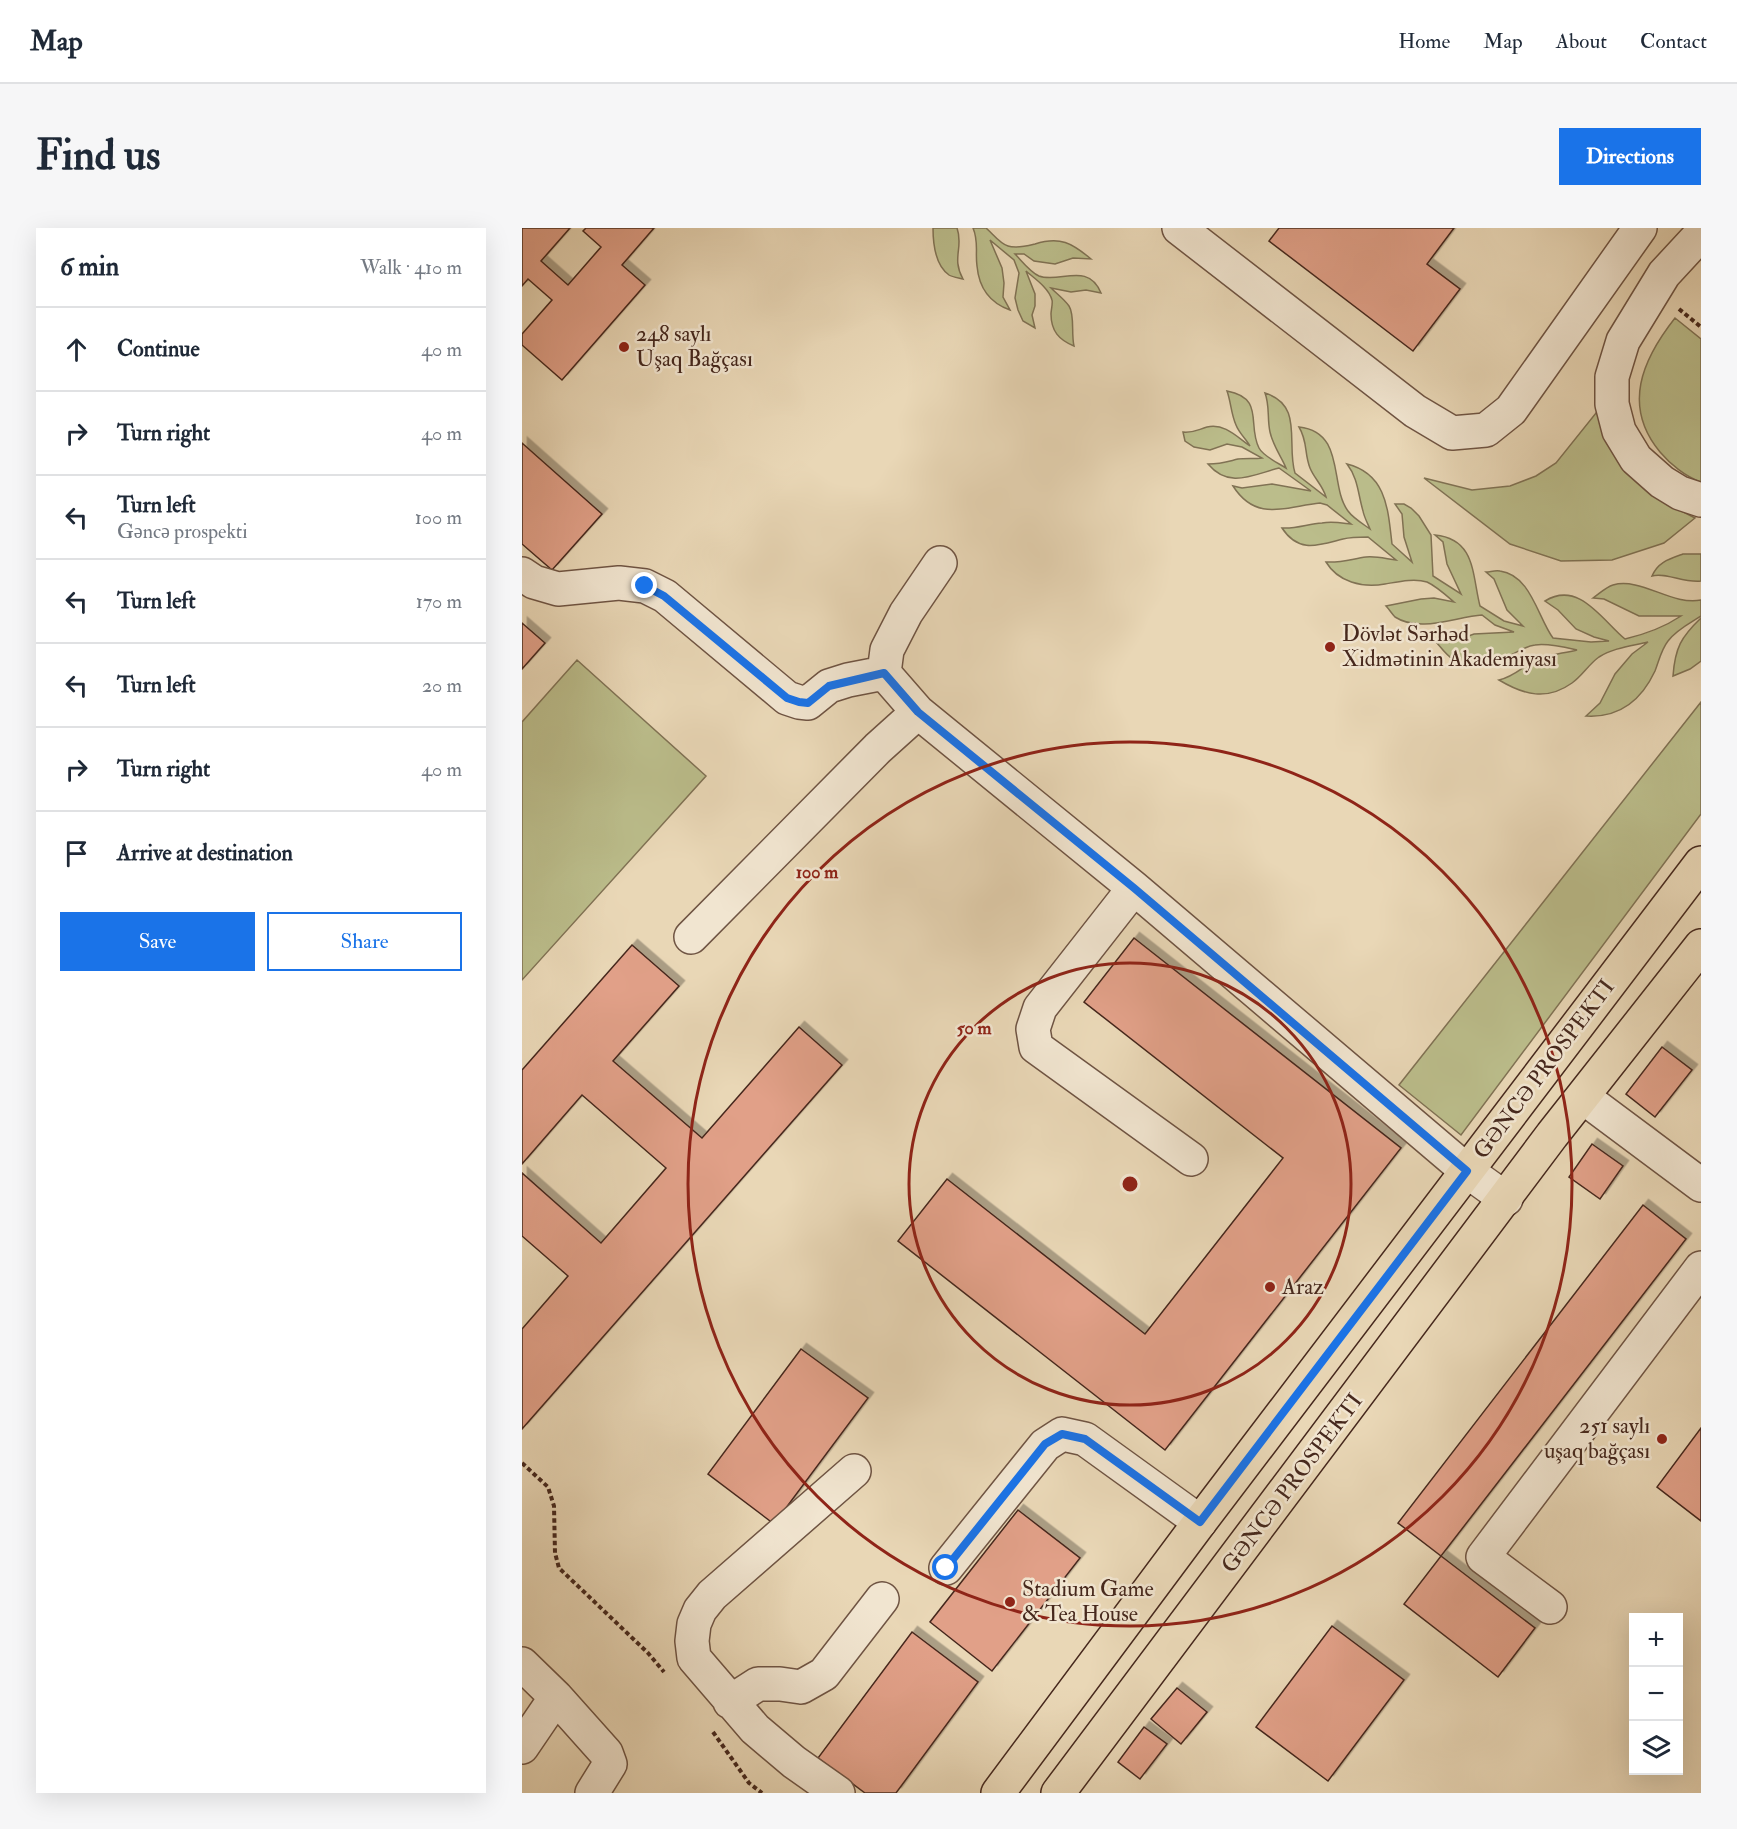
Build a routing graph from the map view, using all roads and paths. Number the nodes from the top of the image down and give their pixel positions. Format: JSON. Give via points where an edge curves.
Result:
{"nodes":[{"id":1,"x":1179,"y":228,"type":"edge"},
{"id":2,"x":1640,"y":228,"type":"edge"},
{"id":3,"x":1701,"y":234,"type":"edge"},
{"id":4,"x":1701,"y":500,"type":"edge"},
{"id":5,"x":940,"y":563,"type":"dead end"},
{"id":6,"x":522,"y":574,"type":"edge"},
{"id":7,"x":884,"y":673,"type":"junction"},
{"id":8,"x":918,"y":712,"type":"junction"},
{"id":9,"x":1701,"y":863,"type":"edge"},
{"id":10,"x":1134,"y":888,"type":"junction"},
{"id":11,"x":691,"y":937,"type":"dead end"},
{"id":12,"x":1701,"y":946,"type":"edge"},
{"id":13,"x":1583,"y":1097,"type":"junction"},
{"id":14,"x":1191,"y":1160,"type":"dead end"},
{"id":15,"x":1467,"y":1171,"type":"junction"},
{"id":16,"x":1701,"y":1185,"type":"edge"},
{"id":17,"x":1506,"y":1199,"type":"junction"},
{"id":18,"x":1701,"y":1268,"type":"edge"},
{"id":19,"x":522,"y":1463,"type":"edge"},
{"id":20,"x":854,"y":1472,"type":"dead end"},
{"id":21,"x":1200,"y":1522,"type":"junction"},
{"id":22,"x":946,"y":1568,"type":"dead end"},
{"id":23,"x":882,"y":1599,"type":"dead end"},
{"id":24,"x":1550,"y":1607,"type":"dead end"},
{"id":25,"x":522,"y":1664,"type":"edge"},
{"id":26,"x":669,"y":1677,"type":"dead end"},
{"id":27,"x":556,"y":1697,"type":"junction"},
{"id":28,"x":730,"y":1702,"type":"junction"},
{"id":29,"x":709,"y":1727,"type":"dead end"},
{"id":30,"x":522,"y":1747,"type":"edge"},
{"id":31,"x":591,"y":1793,"type":"edge"},
{"id":32,"x":762,"y":1793,"type":"edge"},
{"id":33,"x":838,"y":1793,"type":"edge"},
{"id":34,"x":998,"y":1793,"type":"edge"},
{"id":35,"x":1058,"y":1793,"type":"edge"}],
"edges":[{"from":1,"to":2,"type":"lane","via":[[1415,411],[1452,433],[1486,430],[1511,410]]},
{"from":3,"to":4,"type":"lane","via":[[1664,274],[1623,341],[1612,377],[1612,404],[1619,431],[1636,459],[1662,482]]},
{"from":5,"to":7,"type":"lane","via":[[887,650]]},
{"from":6,"to":7,"type":"lane","via":[[558,589],[619,583],[645,586],[664,596],[787,698],[799,702],[808,703],[829,686]]},
{"from":7,"to":8,"type":"lane"},
{"from":8,"to":10,"type":"lane"},
{"from":8,"to":11,"type":"lane"},
{"from":9,"to":15,"type":"main road","name":"GƏNCƏ PROSPEKTI"},
{"from":10,"to":14,"type":"lane","via":[[1040,1008],[1033,1029],[1036,1047]]},
{"from":10,"to":15,"type":"lane"},
{"from":12,"to":13,"type":"main road","name":"GƏNCƏ PROSPEKTI"},
{"from":13,"to":16,"type":"lane"},
{"from":13,"to":17,"type":"main road","name":"GƏNCƏ PROSPEKTI"},
{"from":15,"to":17,"type":"lane"},
{"from":15,"to":21,"type":"main road","name":"GƏNCƏ PROSPEKTI"},
{"from":17,"to":35,"type":"main road","name":"GƏNCƏ PROSPEKTI"},
{"from":18,"to":24,"type":"lane","via":[[1483,1557]]},
{"from":19,"to":26,"type":"path","via":[[548,1487],[554,1506],[559,1568]]},
{"from":20,"to":28,"type":"lane","via":[[712,1595],[700,1610],[694,1624],[694,1658]]},
{"from":21,"to":22,"type":"lane","via":[[1085,1439],[1062,1434],[1045,1444]]},
{"from":21,"to":34,"type":"main road","name":"GƏNCƏ PROSPEKTI"},
{"from":23,"to":28,"type":"lane","via":[[824,1674],[801,1687],[758,1684]]},
{"from":25,"to":27,"type":"lane"},
{"from":27,"to":30,"type":"lane"},
{"from":27,"to":31,"type":"lane","via":[[606,1753],[610,1764]]},
{"from":28,"to":33,"type":"lane","via":[[794,1762]]},
{"from":29,"to":32,"type":"path","via":[[749,1783]]}]}
